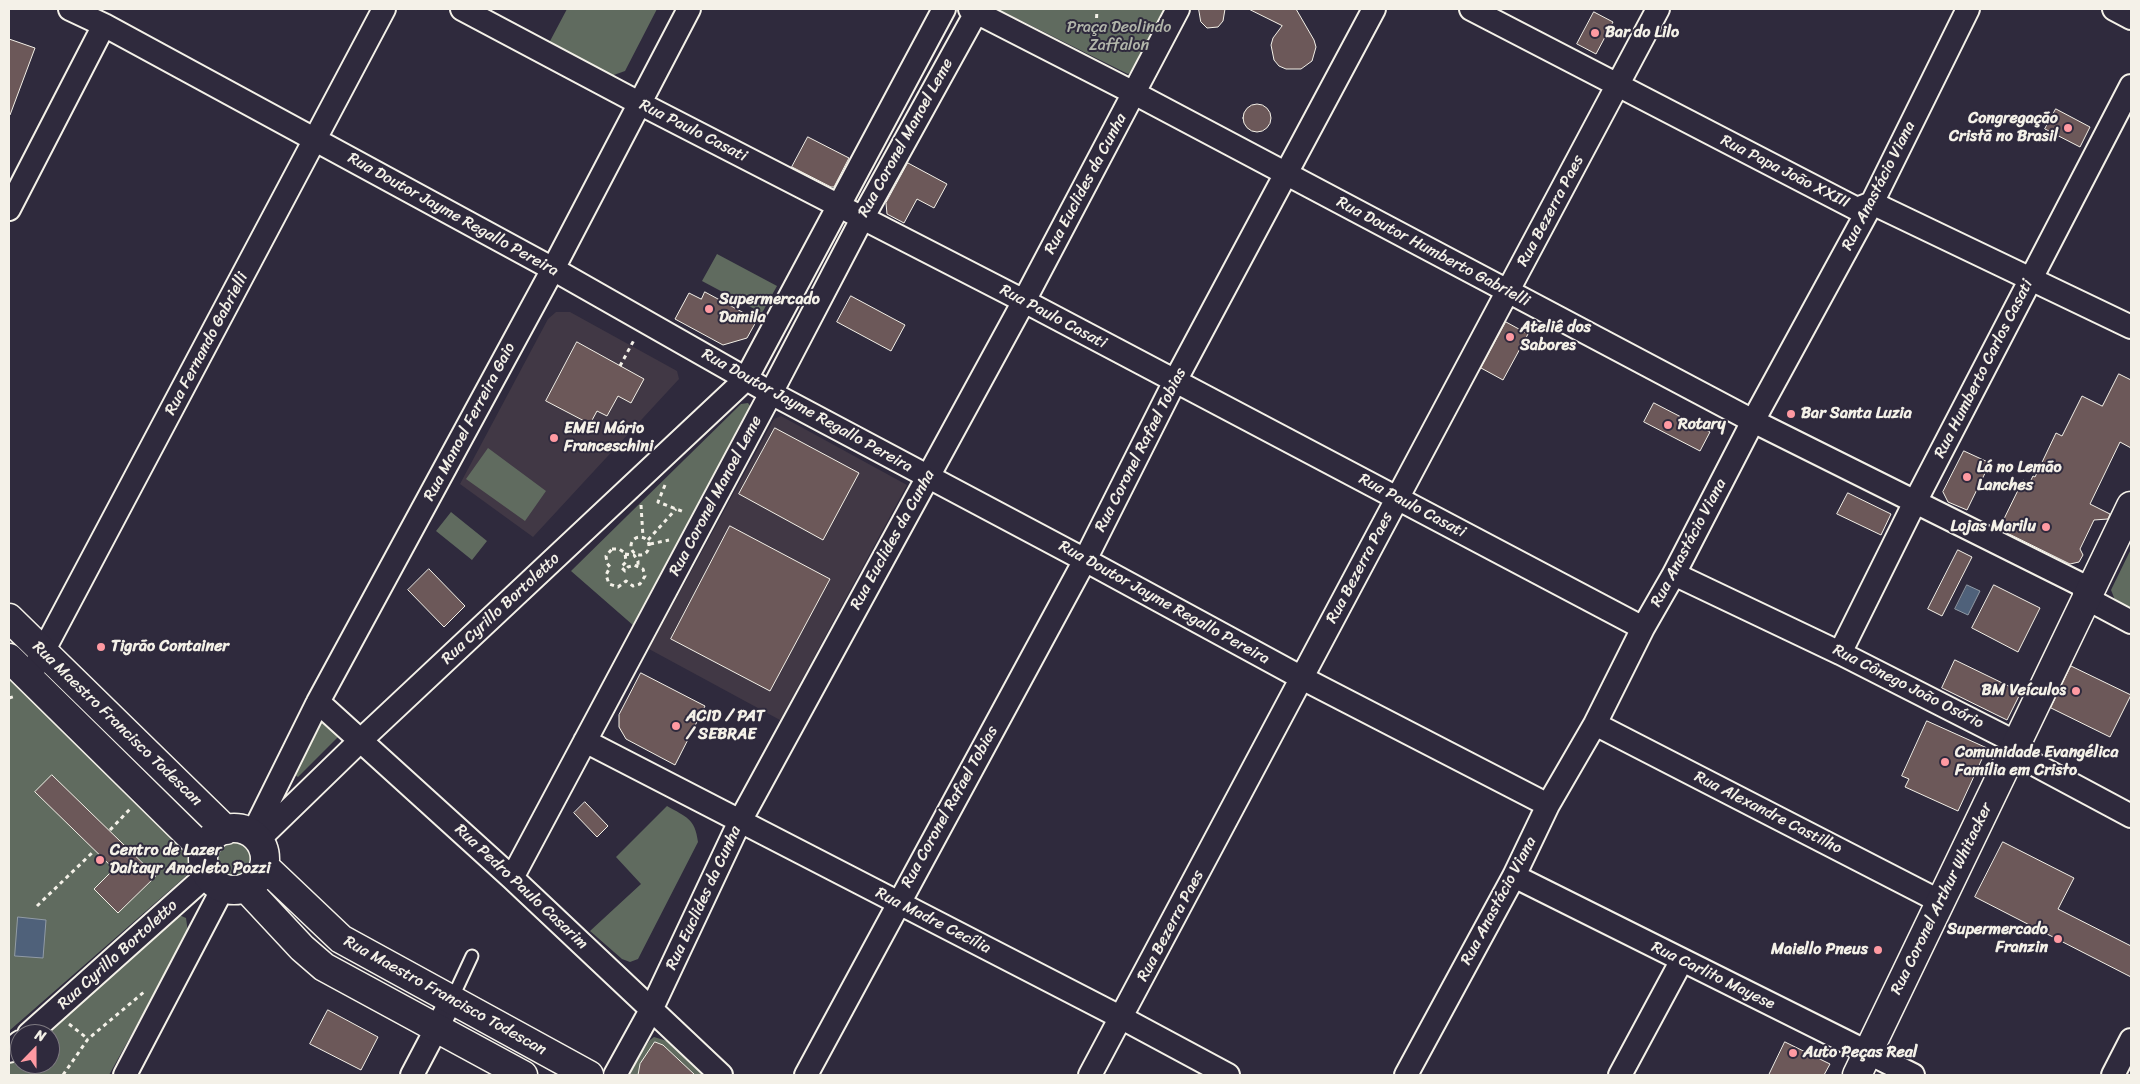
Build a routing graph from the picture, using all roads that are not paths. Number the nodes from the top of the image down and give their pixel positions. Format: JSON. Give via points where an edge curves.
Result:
{"nodes":[{"id":1,"x":70,"y":9,"type":"edge"},
{"id":2,"x":384,"y":9,"type":"edge"},
{"id":3,"x":462,"y":9,"type":"edge"},
{"id":4,"x":689,"y":9,"type":"edge"},
{"id":5,"x":944,"y":9,"type":"edge"},
{"id":6,"x":1178,"y":9,"type":"edge"},
{"id":7,"x":1374,"y":9,"type":"edge"},
{"id":8,"x":1471,"y":9,"type":"edge"},
{"id":9,"x":1658,"y":9,"type":"edge"},
{"id":10,"x":1968,"y":9,"type":"edge"},
{"id":11,"x":2114,"y":9,"type":"edge"},
{"id":12,"x":974,"y":10,"type":"edge"},
{"id":13,"x":2131,"y":18,"type":"edge"},
{"id":14,"x":104,"y":25,"type":"junction"},
{"id":15,"x":1618,"y":85,"type":"junction"},
{"id":16,"x":2131,"y":86,"type":"edge"},
{"id":17,"x":1134,"y":93,"type":"junction"},
{"id":18,"x":639,"y":103,"type":"junction"},
{"id":19,"x":315,"y":140,"type":"junction"},
{"id":20,"x":1286,"y":174,"type":"junction"},
{"id":21,"x":1872,"y":203,"type":"junction"},
{"id":22,"x":840,"y":206,"type":"junction"},
{"id":23,"x":9,"y":209,"type":"edge"},
{"id":24,"x":863,"y":217,"type":"junction"},
{"id":25,"x":553,"y":269,"type":"junction"},
{"id":26,"x":2031,"y":278,"type":"junction"},
{"id":27,"x":1508,"y":291,"type":"junction"},
{"id":28,"x":1024,"y":301,"type":"junction"},
{"id":29,"x":2131,"y":327,"type":"edge"},
{"id":30,"x":746,"y":379,"type":"junction"},
{"id":31,"x":1175,"y":381,"type":"junction"},
{"id":32,"x":771,"y":393,"type":"junction"},
{"id":33,"x":1752,"y":421,"type":"junction"},
{"id":34,"x":928,"y":477,"type":"junction"},
{"id":35,"x":1397,"y":498,"type":"junction"},
{"id":36,"x":1915,"y":502,"type":"junction"},
{"id":37,"x":2131,"y":506,"type":"edge"},
{"id":38,"x":1085,"y":560,"type":"junction"},
{"id":39,"x":1674,"y":574,"type":"junction"},
{"id":40,"x":2086,"y":598,"type":"junction"},
{"id":41,"x":9,"y":618,"type":"edge"},
{"id":42,"x":2131,"y":622,"type":"edge"},
{"id":43,"x":1643,"y":628,"type":"junction"},
{"id":44,"x":44,"y":653,"type":"junction"},
{"id":45,"x":1840,"y":653,"type":"junction"},
{"id":46,"x":9,"y":658,"type":"edge"},
{"id":47,"x":29,"y":678,"type":"junction"},
{"id":48,"x":1302,"y":678,"type":"junction"},
{"id":49,"x":318,"y":702,"type":"junction"},
{"id":50,"x":1595,"y":724,"type":"junction"},
{"id":51,"x":361,"y":740,"type":"junction"},
{"id":52,"x":585,"y":741,"type":"junction"},
{"id":53,"x":2014,"y":751,"type":"junction"},
{"id":54,"x":1548,"y":805,"type":"junction"},
{"id":55,"x":2131,"y":816,"type":"edge"},
{"id":56,"x":740,"y":821,"type":"junction"},
{"id":57,"x":250,"y":843,"type":"junction"},
{"id":58,"x":220,"y":875,"type":"junction"},
{"id":59,"x":1514,"y":876,"type":"junction"},
{"id":60,"x":512,"y":878,"type":"junction"},
{"id":61,"x":1940,"y":902,"type":"junction"},
{"id":62,"x":898,"y":903,"type":"junction"},
{"id":63,"x":472,"y":956,"type":"dead end"},
{"id":64,"x":1682,"y":960,"type":"junction"},
{"id":65,"x":452,"y":999,"type":"junction"},
{"id":66,"x":651,"y":1010,"type":"junction"},
{"id":67,"x":1122,"y":1018,"type":"junction"},
{"id":68,"x":40,"y":1024,"type":"edge"},
{"id":69,"x":437,"y":1029,"type":"junction"},
{"id":70,"x":2131,"y":1040,"type":"edge"},
{"id":71,"x":1862,"y":1064,"type":"edge"},
{"id":72,"x":125,"y":1075,"type":"edge"},
{"id":73,"x":412,"y":1075,"type":"edge"},
{"id":74,"x":523,"y":1075,"type":"edge"},
{"id":75,"x":589,"y":1075,"type":"edge"},
{"id":76,"x":616,"y":1075,"type":"edge"},
{"id":77,"x":721,"y":1075,"type":"edge"},
{"id":78,"x":806,"y":1075,"type":"edge"},
{"id":79,"x":1090,"y":1075,"type":"edge"},
{"id":80,"x":1228,"y":1075,"type":"edge"},
{"id":81,"x":1406,"y":1075,"type":"edge"},
{"id":82,"x":1620,"y":1075,"type":"edge"},
{"id":83,"x":1913,"y":1075,"type":"edge"},
{"id":84,"x":2113,"y":1075,"type":"edge"}],
"edges":[{"from":1,"to":14,"type":"street","name":"Rua Doutor Jayme Regallo Pereira"},
{"from":2,"to":19,"type":"street","name":"Rua Fernando Gabrielli"},
{"from":3,"to":18,"type":"street","name":"Rua Paulo Casati"},
{"from":4,"to":18,"type":"street","name":"Rua Manoel Ferreira Gaio"},
{"from":5,"to":22,"type":"street","name":"Rua Coronel Manoel Leme"},
{"from":6,"to":17,"type":"street","name":"Rua Euclides da Cunha"},
{"from":7,"to":20,"type":"street","name":"Rua Coronel Rafael Tobias"},
{"from":8,"to":15,"type":"street","name":"Rua Papa João XXIII"},
{"from":9,"to":15,"type":"street","name":"Rua Bezerra Paes"},
{"from":10,"to":21,"type":"street","name":"Rua Anastácio Viana"},
{"from":11,"to":13,"type":"street"},
{"from":12,"to":17,"type":"street","name":"Rua Doutor Humberto Gabrielli"},
{"from":12,"to":24,"type":"street","name":"Rua Coronel Manoel Leme"},
{"from":14,"to":19,"type":"street","name":"Rua Doutor Jayme Regallo Pereira"},
{"from":14,"to":23,"type":"street"},
{"from":15,"to":21,"type":"street","name":"Rua Papa João XXIII","via":[[1857,209]]},
{"from":15,"to":27,"type":"street","name":"Rua Bezerra Paes"},
{"from":16,"to":26,"type":"street","name":"Rua Humberto Carlos Casati"},
{"from":17,"to":20,"type":"street","name":"Rua Doutor Humberto Gabrielli"},
{"from":17,"to":28,"type":"street","name":"Rua Euclides da Cunha"},
{"from":18,"to":22,"type":"street","name":"Rua Paulo Casati"},
{"from":18,"to":25,"type":"street","name":"Rua Manoel Ferreira Gaio"},
{"from":19,"to":25,"type":"street","name":"Rua Doutor Jayme Regallo Pereira"},
{"from":19,"to":44,"type":"street","name":"Rua Fernando Gabrielli"},
{"from":20,"to":27,"type":"street","name":"Rua Doutor Humberto Gabrielli"},
{"from":20,"to":31,"type":"street","name":"Rua Coronel Rafael Tobias"},
{"from":21,"to":26,"type":"street","name":"Rua Papa João XXIII"},
{"from":21,"to":33,"type":"street","name":"Rua Anastácio Viana"},
{"from":22,"to":24,"type":"street","name":"Rua Paulo Casati"},
{"from":22,"to":30,"type":"street","name":"Rua Coronel Manoel Leme"},
{"from":24,"to":28,"type":"street","name":"Rua Paulo Casati"},
{"from":24,"to":32,"type":"street","name":"Rua Coronel Manoel Leme"},
{"from":25,"to":30,"type":"street","name":"Rua Doutor Jayme Regallo Pereira"},
{"from":25,"to":49,"type":"street","name":"Rua Manoel Ferreira Gaio"},
{"from":26,"to":29,"type":"street","name":"Rua Papa João XXIII"},
{"from":26,"to":36,"type":"street","name":"Rua Humberto Carlos Casati"},
{"from":27,"to":33,"type":"street","name":"Rua Doutor Humberto Gabrielli"},
{"from":27,"to":35,"type":"street","name":"Rua Bezerra Paes"},
{"from":28,"to":31,"type":"street","name":"Rua Paulo Casati"},
{"from":28,"to":34,"type":"street","name":"Rua Euclides da Cunha"},
{"from":30,"to":32,"type":"street","name":"Rua Doutor Jayme Regallo Pereira"},
{"from":30,"to":51,"type":"street","name":"Rua Cyrillo Bortoletto"},
{"from":31,"to":35,"type":"street","name":"Rua Paulo Casati"},
{"from":31,"to":38,"type":"street","name":"Rua Coronel Rafael Tobias"},
{"from":32,"to":34,"type":"street","name":"Rua Doutor Jayme Regallo Pereira"},
{"from":32,"to":52,"type":"street","name":"Rua Coronel Manoel Leme"},
{"from":33,"to":36,"type":"street","name":"Rua Doutor Humberto Gabrielli"},
{"from":33,"to":39,"type":"street","name":"Rua Anastácio Viana"},
{"from":34,"to":38,"type":"street","name":"Rua Doutor Jayme Regallo Pereira"},
{"from":34,"to":56,"type":"street","name":"Rua Euclides da Cunha"},
{"from":35,"to":43,"type":"street","name":"Rua Paulo Casati"},
{"from":35,"to":48,"type":"street","name":"Rua Bezerra Paes"},
{"from":36,"to":40,"type":"street","name":"Rua Doutor Humberto Gabrielli","via":[[2082,585]]},
{"from":36,"to":45,"type":"street","name":"Rua Humberto Carlos Casati"},
{"from":37,"to":40,"type":"main road","name":"Rua Coronel Arthur Whitacker"},
{"from":38,"to":48,"type":"street","name":"Rua Doutor Jayme Regallo Pereira"},
{"from":38,"to":62,"type":"street","name":"Rua Coronel Rafael Tobias"},
{"from":39,"to":43,"type":"street","name":"Rua Anastácio Viana"},
{"from":39,"to":45,"type":"street","name":"Rua Cônego João Osório"},
{"from":40,"to":42,"type":"street","name":"Rua Doutor Humberto Gabrielli"},
{"from":40,"to":53,"type":"main road","name":"Rua Coronel Arthur Whitacker"},
{"from":41,"to":44,"type":"main road","name":"Rua Maestro Francisco Todescan"},
{"from":43,"to":50,"type":"street","name":"Rua Anastácio Viana"},
{"from":44,"to":47,"type":"street","name":"Rua Fernando Gabrielli"},
{"from":44,"to":57,"type":"main road","name":"Rua Maestro Francisco Todescan"},
{"from":45,"to":53,"type":"street","name":"Rua Cônego João Osório","via":[[2007,738]]},
{"from":46,"to":47,"type":"main road","name":"Rua Maestro Francisco Todescan"},
{"from":47,"to":58,"type":"main road","name":"Rua Maestro Francisco Todescan"},
{"from":48,"to":54,"type":"street","name":"Rua Doutor Jayme Regallo Pereira"},
{"from":48,"to":67,"type":"street","name":"Rua Bezerra Paes"},
{"from":49,"to":51,"type":"street","name":"Rua Pedro Paulo Casarim"},
{"from":49,"to":57,"type":"street","name":"Rua Manoel Ferreira Gaio"},
{"from":50,"to":54,"type":"street","name":"Rua Anastácio Viana"},
{"from":50,"to":61,"type":"street","name":"Rua Alexandre Castilho"},
{"from":51,"to":57,"type":"street","name":"Rua Cyrillo Bortoletto"},
{"from":51,"to":60,"type":"street","name":"Rua Pedro Paulo Casarim"},
{"from":52,"to":56,"type":"street","name":"Rua Madre Cecília"},
{"from":52,"to":60,"type":"street","name":"Rua Coronel Manoel Leme"},
{"from":53,"to":55,"type":"street","name":"Rua Cônego João Osório"},
{"from":53,"to":61,"type":"main road","name":"Rua Coronel Arthur Whitacker"},
{"from":54,"to":59,"type":"street","name":"Rua Anastácio Viana"},
{"from":56,"to":62,"type":"street","name":"Rua Madre Cecília"},
{"from":56,"to":66,"type":"street","name":"Rua Euclides da Cunha"},
{"from":57,"to":58,"type":"main road","via":[[260,875]]},
{"from":57,"to":58,"type":"main road","via":[[212,837]]},
{"from":57,"to":65,"type":"main road","name":"Rua Maestro Francisco Todescan","via":[[341,939]]},
{"from":58,"to":68,"type":"street","name":"Rua Cyrillo Bortoletto"},
{"from":58,"to":69,"type":"main road","name":"Rua Maestro Francisco Todescan","via":[[324,967]]},
{"from":58,"to":72,"type":"street"},
{"from":59,"to":64,"type":"street","name":"Rua Carlito Mayese"},
{"from":59,"to":81,"type":"street","name":"Rua Anastácio Viana"},
{"from":60,"to":66,"type":"street","name":"Rua Pedro Paulo Casarim"},
{"from":61,"to":71,"type":"main road","name":"Rua Coronel Arthur Whitacker"},
{"from":62,"to":67,"type":"street","name":"Rua Madre Cecília"},
{"from":62,"to":78,"type":"street","name":"Rua Coronel Rafael Tobias"},
{"from":63,"to":65,"type":"lane"},
{"from":64,"to":71,"type":"street","name":"Rua Carlito Mayese"},
{"from":64,"to":82,"type":"street"},
{"from":65,"to":69,"type":"street"},
{"from":65,"to":75,"type":"main road","name":"Rua Maestro Francisco Todescan"},
{"from":66,"to":76,"type":"street","name":"Rua Euclides da Cunha"},
{"from":66,"to":77,"type":"street","name":"Rua Pedro Paulo Casarim"},
{"from":67,"to":79,"type":"street","name":"Rua Bezerra Paes"},
{"from":67,"to":80,"type":"street","name":"Rua Madre Cecília"},
{"from":69,"to":73,"type":"street"},
{"from":69,"to":74,"type":"main road","name":"Rua Maestro Francisco Todescan"},
{"from":70,"to":84,"type":"street"},
{"from":71,"to":83,"type":"street","name":"Rua Carlito Mayese"}]}
